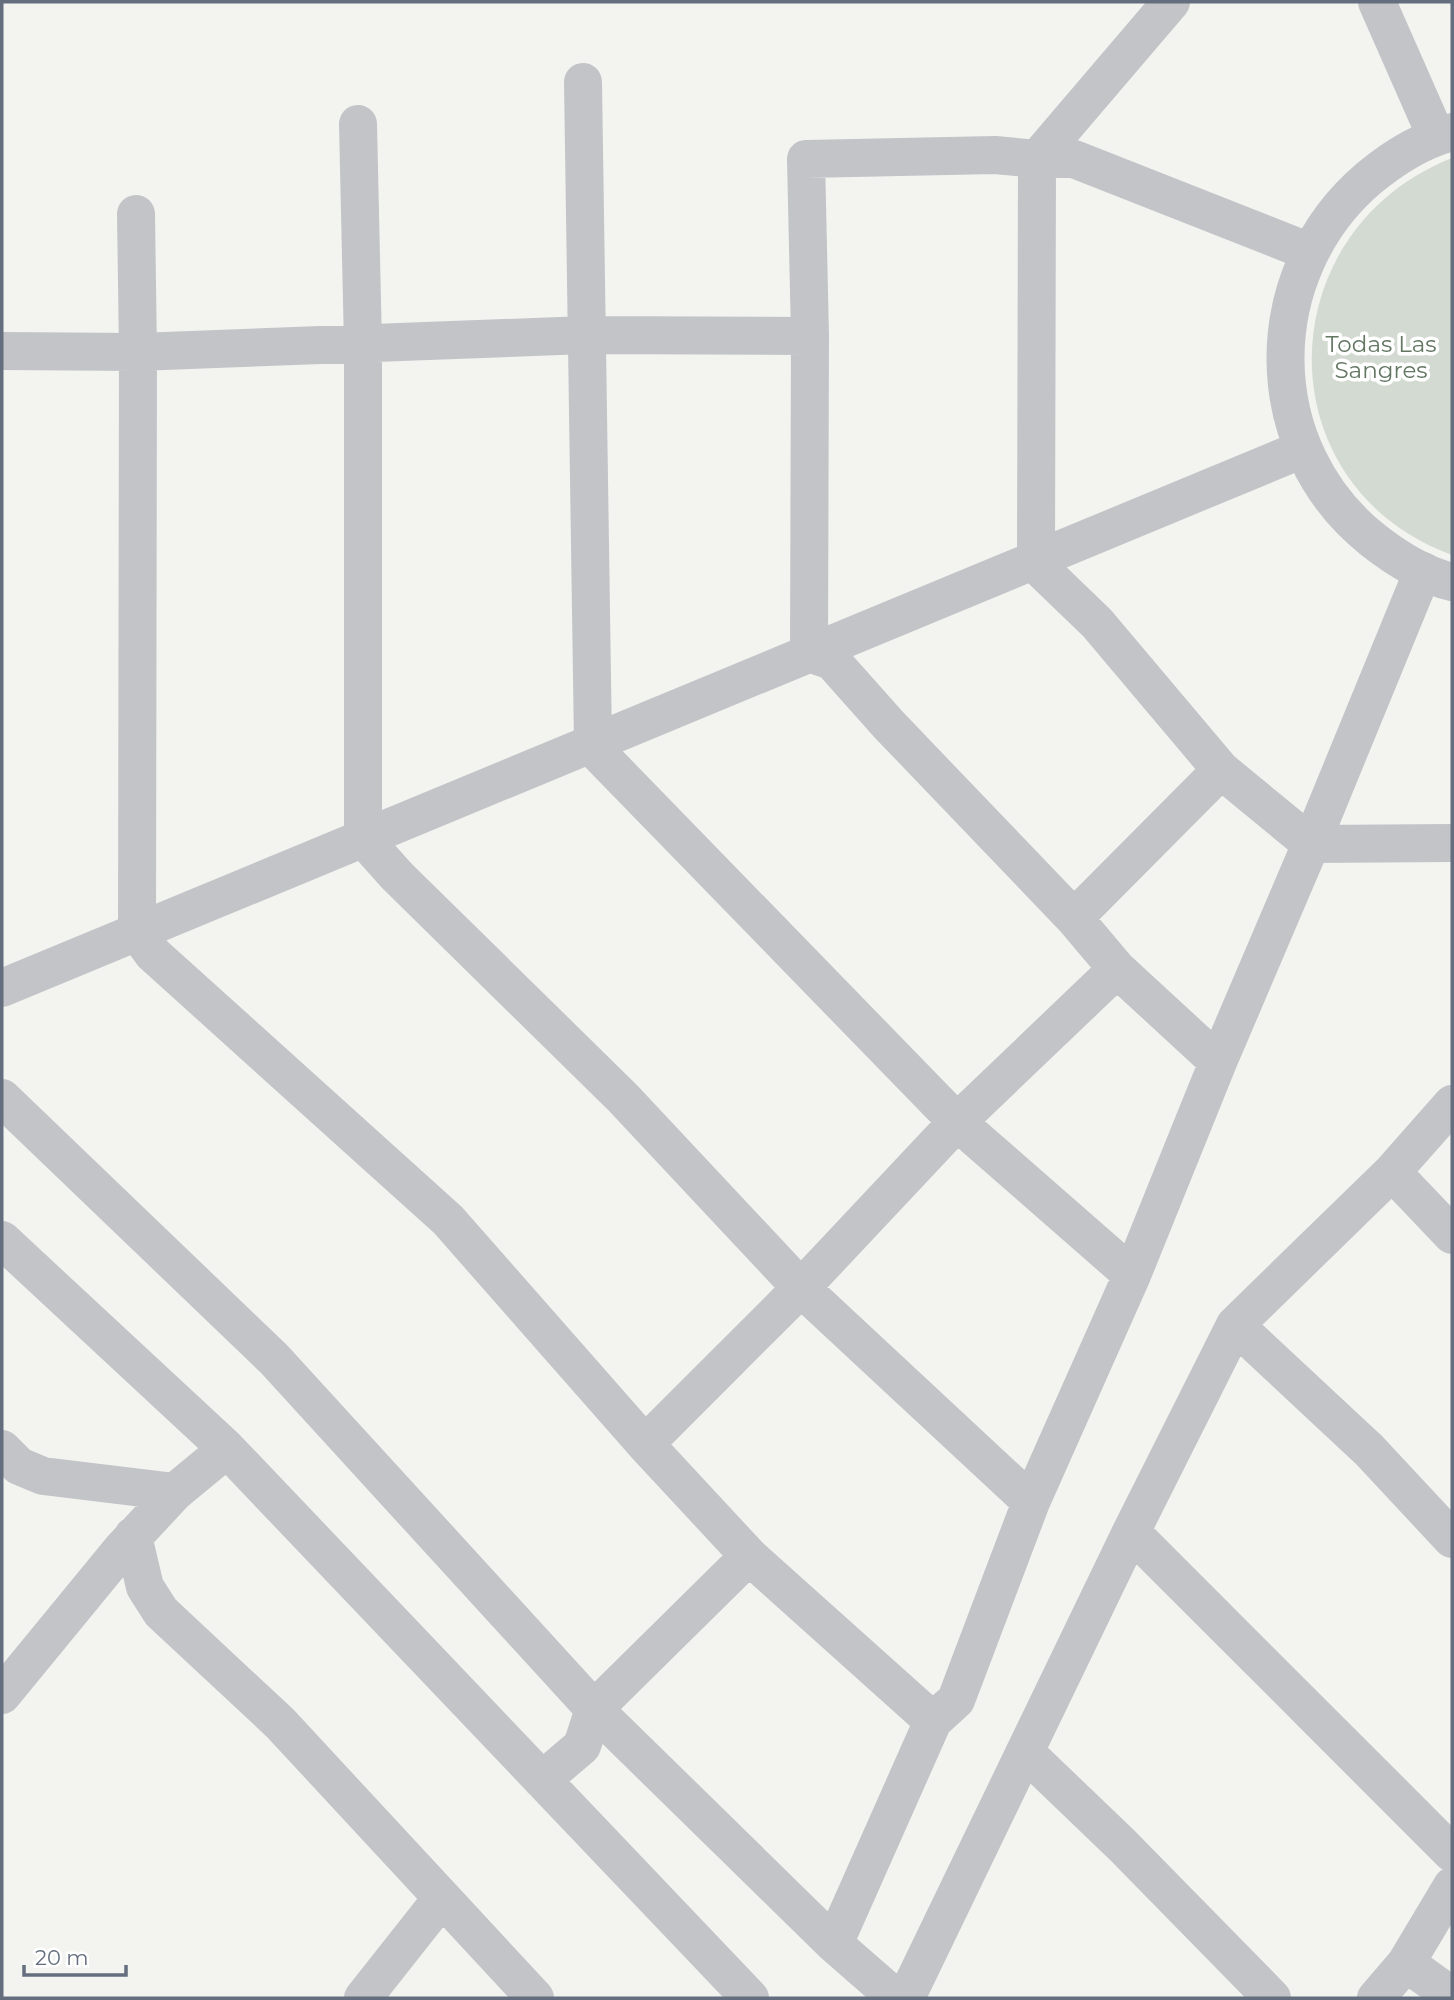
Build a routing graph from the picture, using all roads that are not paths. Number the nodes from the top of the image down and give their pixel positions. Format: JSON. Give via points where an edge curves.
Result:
{"nodes":[{"id":1,"x":1171,"y":2,"type":"edge"},
{"id":2,"x":1377,"y":2,"type":"edge"},
{"id":3,"x":583,"y":82,"type":"dead end"},
{"id":4,"x":358,"y":124,"type":"dead end"},
{"id":5,"x":1444,"y":134,"type":"edge"},
{"id":6,"x":1037,"y":159,"type":"junction"},
{"id":7,"x":136,"y":214,"type":"dead end"},
{"id":8,"x":1310,"y":252,"type":"junction"},
{"id":9,"x":586,"y":334,"type":"junction"},
{"id":10,"x":810,"y":336,"type":"junction"},
{"id":11,"x":363,"y":345,"type":"junction"},
{"id":12,"x":2,"y":351,"type":"edge"},
{"id":13,"x":138,"y":352,"type":"junction"},
{"id":14,"x":1303,"y":449,"type":"junction"},
{"id":15,"x":1036,"y":559,"type":"junction"},
{"id":16,"x":1438,"y":577,"type":"edge"},
{"id":17,"x":808,"y":653,"type":"junction"},
{"id":18,"x":593,"y":743,"type":"junction"},
{"id":19,"x":1221,"y":769,"type":"junction"},
{"id":20,"x":363,"y":838,"type":"junction"},
{"id":21,"x":1452,"y":843,"type":"edge"},
{"id":22,"x":1311,"y":844,"type":"junction"},
{"id":23,"x":1074,"y":918,"type":"junction"},
{"id":24,"x":137,"y":932,"type":"junction"},
{"id":25,"x":1117,"y":970,"type":"junction"},
{"id":26,"x":2,"y":988,"type":"edge"},
{"id":27,"x":1218,"y":1062,"type":"junction"},
{"id":28,"x":2,"y":1098,"type":"edge"},
{"id":29,"x":1452,"y":1104,"type":"edge"},
{"id":30,"x":957,"y":1122,"type":"junction"},
{"id":31,"x":1392,"y":1172,"type":"junction"},
{"id":32,"x":1452,"y":1235,"type":"edge"},
{"id":33,"x":2,"y":1240,"type":"edge"},
{"id":34,"x":1132,"y":1275,"type":"junction"},
{"id":35,"x":801,"y":1288,"type":"junction"},
{"id":36,"x":1235,"y":1325,"type":"junction"},
{"id":37,"x":645,"y":1444,"type":"junction"},
{"id":38,"x":2,"y":1449,"type":"edge"},
{"id":39,"x":227,"y":1449,"type":"junction"},
{"id":40,"x":175,"y":1492,"type":"junction"},
{"id":41,"x":1031,"y":1502,"type":"junction"},
{"id":42,"x":1131,"y":1532,"type":"junction"},
{"id":43,"x":133,"y":1536,"type":"junction"},
{"id":44,"x":1452,"y":1539,"type":"edge"},
{"id":45,"x":749,"y":1556,"type":"junction"},
{"id":46,"x":2,"y":1696,"type":"edge"},
{"id":47,"x":594,"y":1709,"type":"junction"},
{"id":48,"x":933,"y":1721,"type":"junction"},
{"id":49,"x":1025,"y":1752,"type":"junction"},
{"id":50,"x":542,"y":1780,"type":"junction"},
{"id":51,"x":1452,"y":1853,"type":"edge"},
{"id":52,"x":1452,"y":1886,"type":"edge"},
{"id":53,"x":442,"y":1898,"type":"junction"},
{"id":54,"x":834,"y":1944,"type":"junction"},
{"id":55,"x":1406,"y":1964,"type":"junction"},
{"id":56,"x":1452,"y":1996,"type":"edge"},
{"id":57,"x":363,"y":1998,"type":"edge"},
{"id":58,"x":535,"y":1998,"type":"edge"},
{"id":59,"x":750,"y":1998,"type":"edge"},
{"id":60,"x":895,"y":1998,"type":"edge"},
{"id":61,"x":906,"y":1998,"type":"edge"},
{"id":62,"x":1272,"y":1998,"type":"edge"},
{"id":63,"x":1376,"y":1998,"type":"edge"}],
"edges":[{"from":1,"to":6,"type":"street"},
{"from":2,"to":5,"type":"street"},
{"from":3,"to":9,"type":"street"},
{"from":4,"to":11,"type":"street"},
{"from":5,"to":8,"type":"street","via":[[1389,161],[1348,196]]},
{"from":6,"to":8,"type":"street","via":[[1074,159]]},
{"from":6,"to":10,"type":"street","via":[[995,155],[806,159]]},
{"from":6,"to":15,"type":"street"},
{"from":7,"to":13,"type":"street"},
{"from":8,"to":14,"type":"street","via":[[1295,288],[1285,340],[1287,393]]},
{"from":9,"to":10,"type":"street"},
{"from":9,"to":11,"type":"street"},
{"from":9,"to":18,"type":"street"},
{"from":10,"to":17,"type":"street"},
{"from":11,"to":13,"type":"street"},
{"from":11,"to":20,"type":"street"},
{"from":12,"to":13,"type":"street"},
{"from":13,"to":24,"type":"street"},
{"from":14,"to":15,"type":"street"},
{"from":14,"to":16,"type":"street","via":[[1324,488],[1355,526],[1394,557]]},
{"from":15,"to":17,"type":"street"},
{"from":15,"to":19,"type":"street"},
{"from":16,"to":22,"type":"street"},
{"from":17,"to":18,"type":"street"},
{"from":17,"to":23,"type":"street","via":[[832,661]]},
{"from":18,"to":20,"type":"street"},
{"from":18,"to":30,"type":"street"},
{"from":19,"to":22,"type":"street"},
{"from":19,"to":23,"type":"street"},
{"from":20,"to":24,"type":"street"},
{"from":20,"to":35,"type":"street","via":[[623,1098]]},
{"from":21,"to":22,"type":"street"},
{"from":22,"to":27,"type":"street"},
{"from":23,"to":25,"type":"street"},
{"from":24,"to":26,"type":"street"},
{"from":24,"to":37,"type":"street","via":[[153,954],[448,1220]]},
{"from":25,"to":27,"type":"street"},
{"from":25,"to":30,"type":"street"},
{"from":27,"to":34,"type":"street"},
{"from":28,"to":47,"type":"street","via":[[274,1359]]},
{"from":29,"to":31,"type":"street"},
{"from":30,"to":34,"type":"street"},
{"from":30,"to":35,"type":"street"},
{"from":31,"to":32,"type":"street"},
{"from":31,"to":36,"type":"street"},
{"from":33,"to":39,"type":"street"},
{"from":34,"to":41,"type":"street"},
{"from":35,"to":37,"type":"street"},
{"from":35,"to":41,"type":"street"},
{"from":36,"to":42,"type":"street"},
{"from":36,"to":44,"type":"street","via":[[1369,1450]]},
{"from":37,"to":45,"type":"street"},
{"from":38,"to":40,"type":"street","via":[[19,1466],[43,1476]]},
{"from":39,"to":40,"type":"street"},
{"from":39,"to":50,"type":"street"},
{"from":40,"to":43,"type":"street"},
{"from":41,"to":48,"type":"street","via":[[956,1700]]},
{"from":42,"to":49,"type":"street"},
{"from":42,"to":51,"type":"street"},
{"from":43,"to":46,"type":"street"},
{"from":43,"to":53,"type":"street","via":[[145,1587],[161,1612],[280,1723]]},
{"from":45,"to":47,"type":"street"},
{"from":45,"to":48,"type":"street"},
{"from":47,"to":50,"type":"street","via":[[582,1746]]},
{"from":47,"to":54,"type":"street"},
{"from":48,"to":54,"type":"street"},
{"from":49,"to":61,"type":"street"},
{"from":49,"to":62,"type":"street"},
{"from":50,"to":59,"type":"street"},
{"from":52,"to":55,"type":"street"},
{"from":53,"to":57,"type":"street"},
{"from":53,"to":58,"type":"street"},
{"from":54,"to":60,"type":"street"},
{"from":55,"to":56,"type":"street"},
{"from":55,"to":63,"type":"street"}]}
